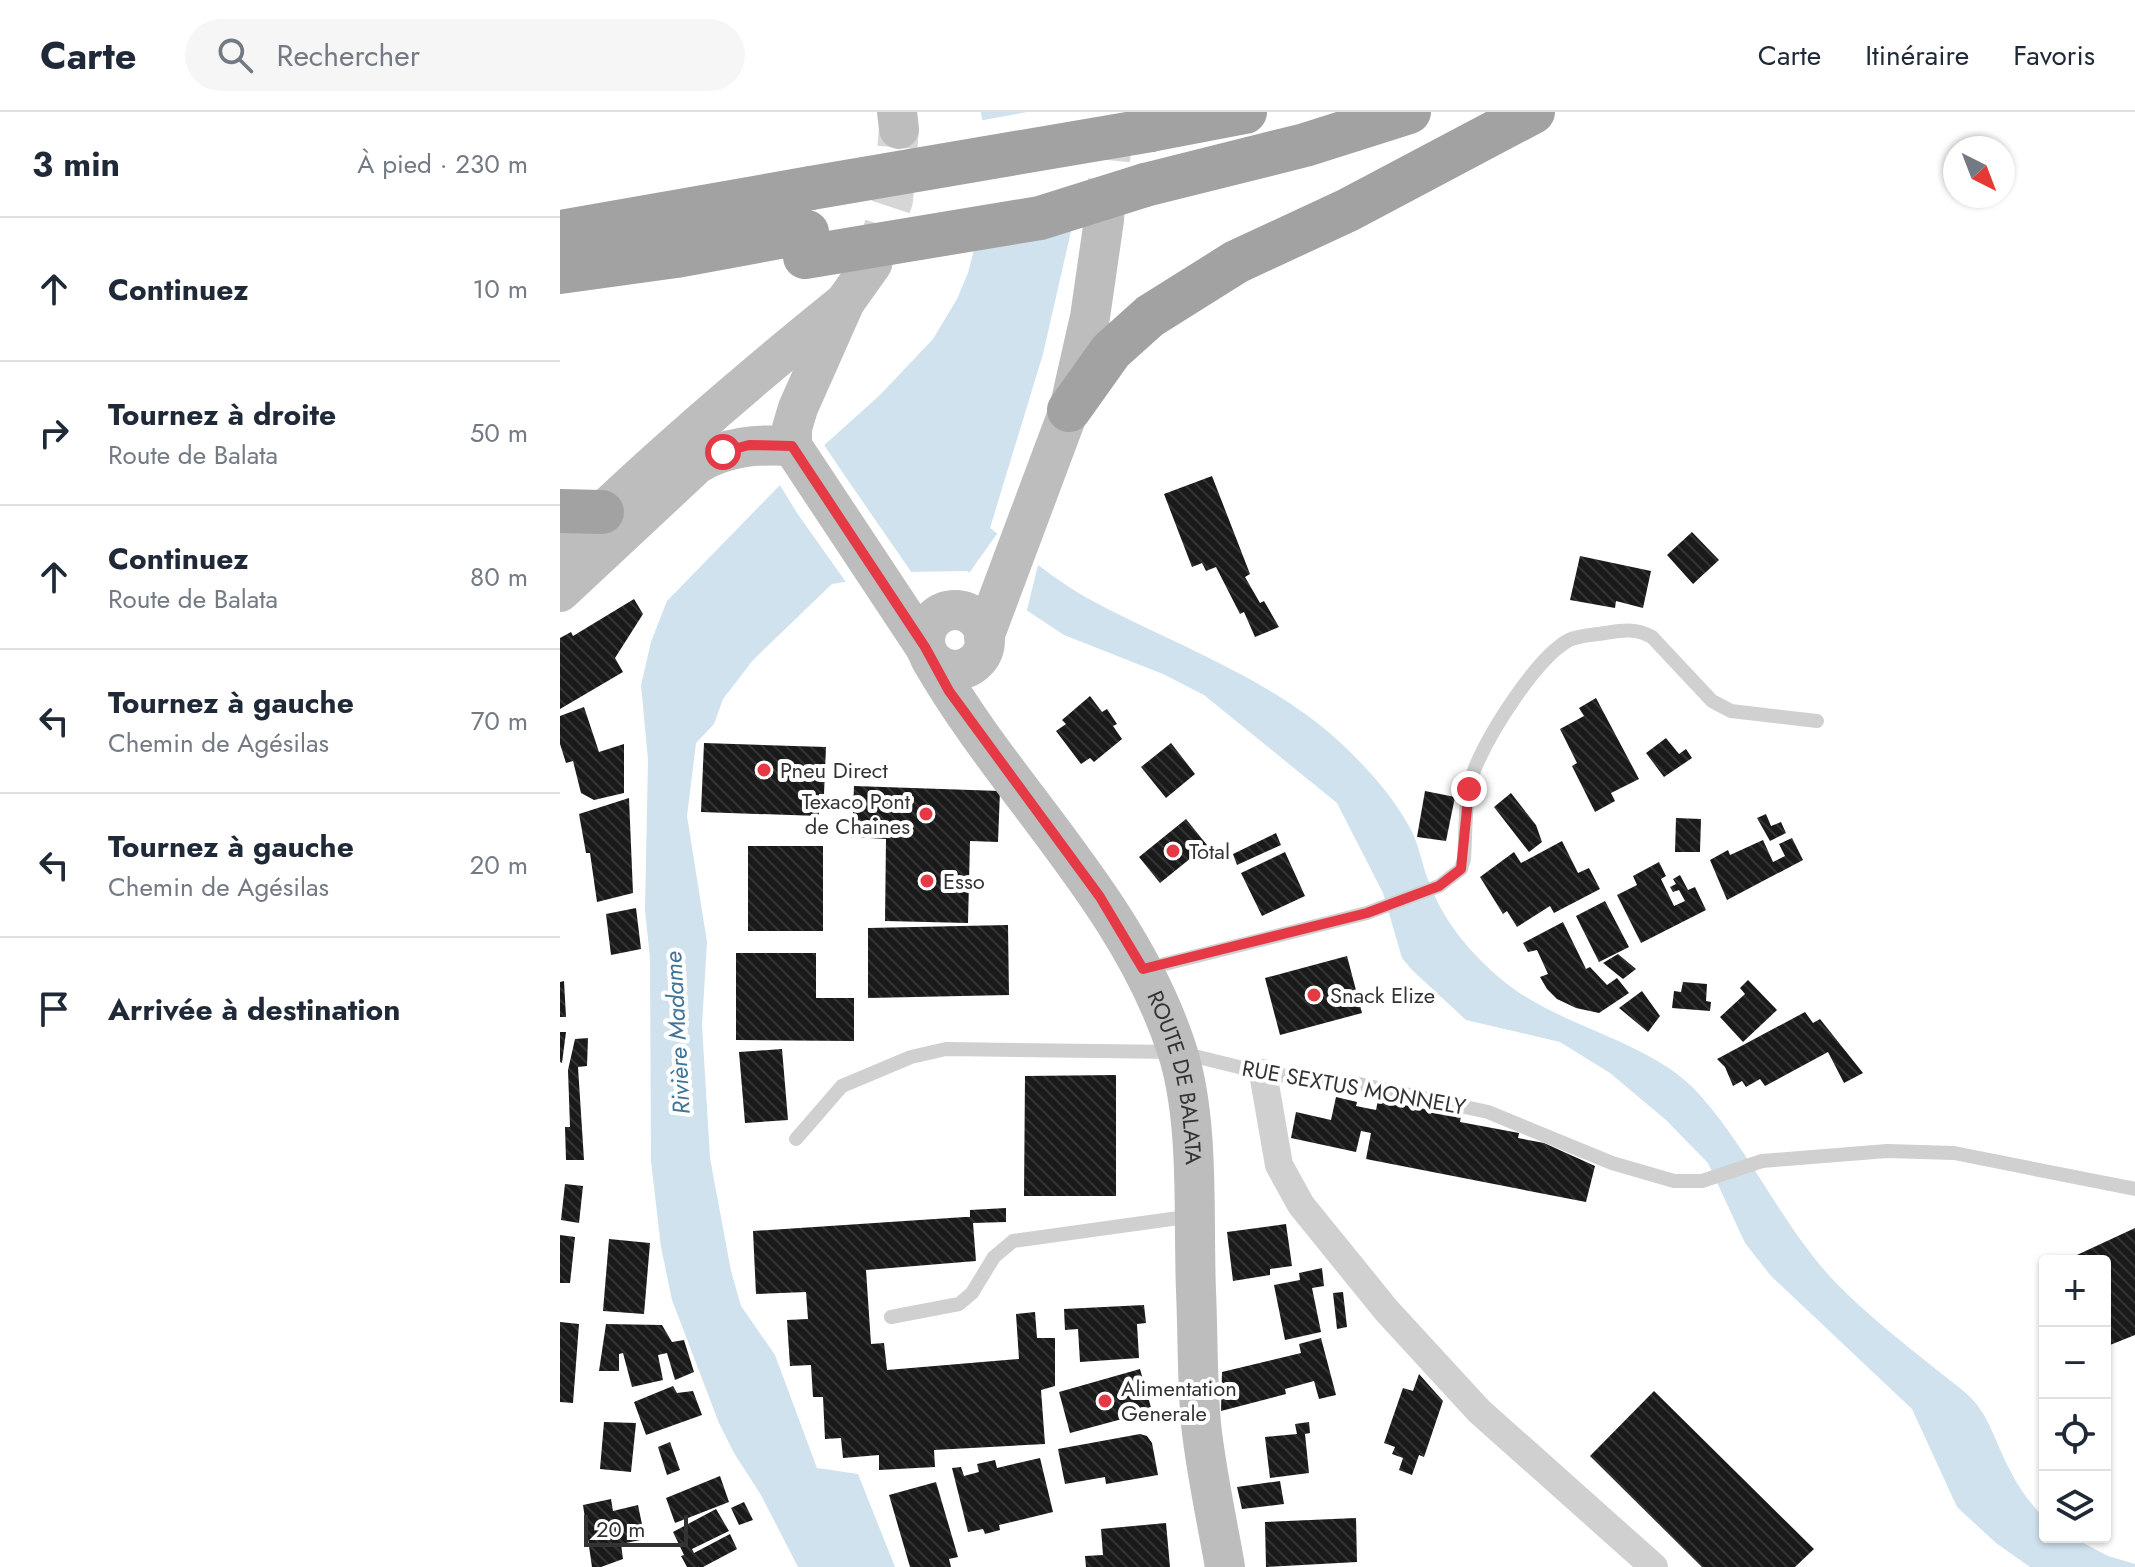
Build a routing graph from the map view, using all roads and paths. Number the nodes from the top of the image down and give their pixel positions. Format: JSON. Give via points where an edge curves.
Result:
{"nodes":[{"id":1,"x":1245,"y":112,"type":"edge"},
{"id":2,"x":1409,"y":112,"type":"edge"},
{"id":3,"x":1533,"y":112,"type":"edge"},
{"id":4,"x":1142,"y":121,"type":"edge"},
{"id":5,"x":1104,"y":220,"type":"tunnel mouth"},
{"id":6,"x":560,"y":232,"type":"edge"},
{"id":7,"x":806,"y":244,"type":"junction"},
{"id":8,"x":872,"y":264,"type":"tunnel mouth"},
{"id":9,"x":560,"y":272,"type":"edge"},
{"id":10,"x":560,"y":298,"type":"edge"},
{"id":11,"x":845,"y":302,"type":"junction"},
{"id":12,"x":1069,"y":410,"type":"junction"},
{"id":13,"x":796,"y":453,"type":"junction"},
{"id":14,"x":581,"y":511,"type":"edge"},
{"id":15,"x":560,"y":553,"type":"edge"},
{"id":16,"x":560,"y":592,"type":"edge"},
{"id":17,"x":982,"y":647,"type":"junction"},
{"id":18,"x":928,"y":652,"type":"junction"},
{"id":19,"x":1817,"y":721,"type":"dead end"},
{"id":20,"x":1011,"y":775,"type":"junction"},
{"id":21,"x":1143,"y":969,"type":"junction"},
{"id":22,"x":1178,"y":1052,"type":"junction"},
{"id":23,"x":1263,"y":1073,"type":"junction"},
{"id":24,"x":796,"y":1139,"type":"dead end"},
{"id":25,"x":2135,"y":1189,"type":"edge"},
{"id":26,"x":1193,"y":1216,"type":"junction"},
{"id":27,"x":891,"y":1317,"type":"dead end"},
{"id":28,"x":1225,"y":1567,"type":"edge"},
{"id":29,"x":1654,"y":1567,"type":"edge"}],
"edges":[{"from":1,"to":4,"type":"highway"},
{"from":2,"to":7,"type":"highway","bridge":true,"via":[[1305,145],[1145,185]]},
{"from":3,"to":12,"type":"highway","via":[[1348,210],[1236,262],[1150,316],[1111,351]]},
{"from":4,"to":6,"type":"highway","bridge":true},
{"from":5,"to":12,"type":"main road"},
{"from":7,"to":9,"type":"highway"},
{"from":7,"to":10,"type":"highway"},
{"from":8,"to":11,"type":"main road"},
{"from":11,"to":13,"type":"main road","via":[[798,408],[792,428]]},
{"from":11,"to":14,"type":"main road"},
{"from":12,"to":17,"type":"main road"},
{"from":13,"to":16,"type":"main road","via":[[749,445],[697,464]]},
{"from":13,"to":18,"type":"main road","name":"ROUTE DE BALATA"},
{"from":14,"to":15,"type":"main road"},
{"from":17,"to":18,"type":"main road","via":[[973,664],[956,670],[937,665]]},
{"from":17,"to":20,"type":"main road","via":[[983,704]]},
{"from":18,"to":20,"type":"main road","name":"ROUTE DE BALATA","via":[[969,721]]},
{"from":19,"to":21,"type":"lane","via":[[1731,711],[1712,701],[1642,632],[1572,638],[1536,667],[1476,767],[1461,869],[1439,886],[1367,913]]},
{"from":20,"to":21,"type":"main road","name":"ROUTE DE BALATA","via":[[1100,897]]},
{"from":21,"to":22,"type":"main road","name":"ROUTE DE BALATA"},
{"from":22,"to":23,"type":"lane","name":"RUE SEXTUS MONNELY"},
{"from":22,"to":24,"type":"lane","name":"RUE SEXTUS MONNELY","via":[[946,1049],[911,1057],[842,1086]]},
{"from":22,"to":26,"type":"main road","name":"ROUTE DE BALATA","via":[[1187,1094]]},
{"from":23,"to":25,"type":"lane","name":"RUE SEXTUS MONNELY","via":[[1355,1083],[1488,1112],[1612,1163],[1674,1181],[1702,1181],[1762,1161],[1887,1151],[1954,1153]]},
{"from":23,"to":29,"type":"street","via":[[1279,1165],[1301,1205],[1387,1311],[1479,1411]]},
{"from":26,"to":27,"type":"lane","via":[[1013,1241],[994,1257],[959,1304]]},
{"from":26,"to":28,"type":"main road","name":"ROUTE DE BALATA","via":[[1201,1424]]}]}
